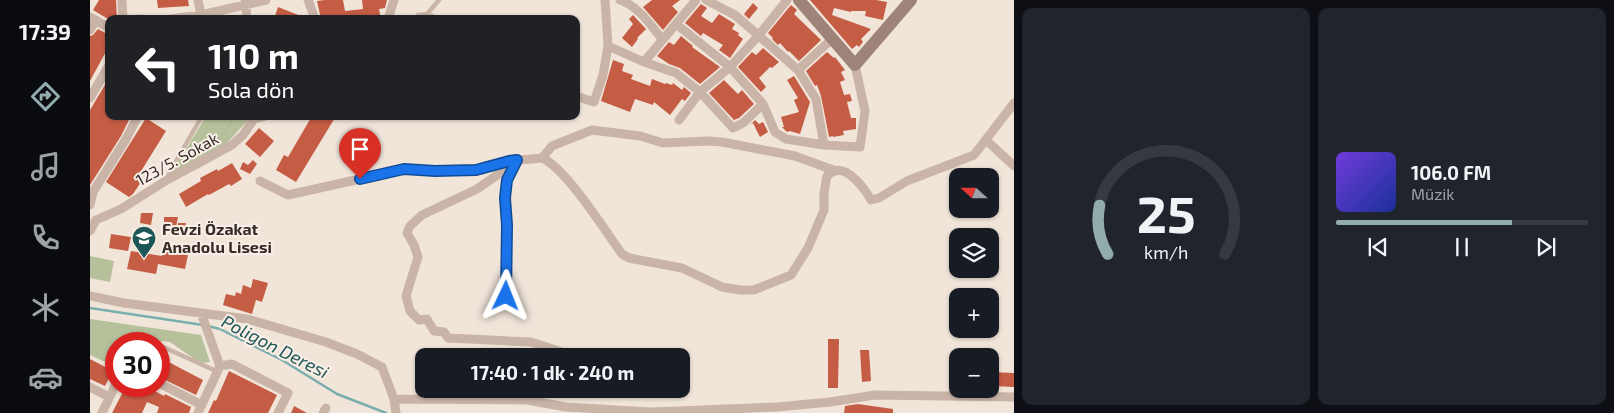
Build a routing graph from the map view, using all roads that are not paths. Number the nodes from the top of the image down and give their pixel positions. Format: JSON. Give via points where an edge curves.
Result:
{"nodes":[{"id":1,"x":122,"y":0,"type":"edge"},
{"id":2,"x":198,"y":0,"type":"edge"},
{"id":3,"x":266,"y":0,"type":"edge"},
{"id":4,"x":308,"y":0,"type":"edge"},
{"id":5,"x":439,"y":0,"type":"edge"},
{"id":6,"x":605,"y":0,"type":"edge"},
{"id":7,"x":620,"y":0,"type":"edge"},
{"id":8,"x":684,"y":0,"type":"edge"},
{"id":9,"x":696,"y":0,"type":"edge"},
{"id":10,"x":706,"y":0,"type":"edge"},
{"id":11,"x":787,"y":0,"type":"edge"},
{"id":12,"x":395,"y":1,"type":"edge"},
{"id":13,"x":906,"y":1,"type":"edge"},
{"id":14,"x":246,"y":2,"type":"edge"},
{"id":15,"x":804,"y":2,"type":"edge"},
{"id":16,"x":690,"y":8,"type":"junction"},
{"id":17,"x":428,"y":14,"type":"joint"},
{"id":18,"x":123,"y":15,"type":"edge"},
{"id":19,"x":199,"y":15,"type":"edge"},
{"id":20,"x":205,"y":15,"type":"edge"},
{"id":21,"x":246,"y":15,"type":"edge"},
{"id":22,"x":314,"y":15,"type":"edge"},
{"id":23,"x":390,"y":15,"type":"edge"},
{"id":24,"x":418,"y":15,"type":"edge"},
{"id":25,"x":93,"y":18,"type":"edge"},
{"id":26,"x":676,"y":24,"type":"junction"},
{"id":27,"x":105,"y":26,"type":"edge"},
{"id":28,"x":90,"y":30,"type":"edge"},
{"id":29,"x":759,"y":35,"type":"junction"},
{"id":30,"x":833,"y":38,"type":"junction"},
{"id":31,"x":662,"y":39,"type":"junction"},
{"id":32,"x":608,"y":46,"type":"junction"},
{"id":33,"x":644,"y":62,"type":"junction"},
{"id":34,"x":855,"y":65,"type":"junction"},
{"id":35,"x":730,"y":67,"type":"junction"},
{"id":36,"x":798,"y":70,"type":"junction"},
{"id":37,"x":105,"y":72,"type":"edge"},
{"id":38,"x":700,"y":92,"type":"junction"},
{"id":39,"x":580,"y":97,"type":"edge"},
{"id":40,"x":90,"y":98,"type":"edge"},
{"id":41,"x":1014,"y":103,"type":"edge"},
{"id":42,"x":763,"y":104,"type":"junction"},
{"id":43,"x":136,"y":120,"type":"edge"},
{"id":44,"x":200,"y":120,"type":"edge"},
{"id":45,"x":253,"y":120,"type":"edge"},
{"id":46,"x":679,"y":120,"type":"dead end"},
{"id":47,"x":986,"y":140,"type":"junction"},
{"id":48,"x":824,"y":145,"type":"junction"},
{"id":49,"x":542,"y":158,"type":"junction"},
{"id":50,"x":513,"y":160,"type":"junction"},
{"id":51,"x":1014,"y":166,"type":"edge"},
{"id":52,"x":836,"y":170,"type":"junction"},
{"id":53,"x":166,"y":180,"type":"junction"},
{"id":54,"x":260,"y":181,"type":"dead end"},
{"id":55,"x":90,"y":205,"type":"edge"},
{"id":56,"x":90,"y":210,"type":"edge"},
{"id":57,"x":96,"y":220,"type":"junction"},
{"id":58,"x":90,"y":231,"type":"edge"},
{"id":59,"x":90,"y":296,"type":"edge"},
{"id":60,"x":506,"y":296,"type":"dead end"},
{"id":61,"x":202,"y":316,"type":"junction"},
{"id":62,"x":550,"y":348,"type":"edge"},
{"id":63,"x":170,"y":349,"type":"edge"},
{"id":64,"x":219,"y":369,"type":"junction"},
{"id":65,"x":90,"y":387,"type":"edge"},
{"id":66,"x":170,"y":390,"type":"edge"},
{"id":67,"x":105,"y":395,"type":"edge"},
{"id":68,"x":109,"y":397,"type":"edge"},
{"id":69,"x":1014,"y":397,"type":"edge"},
{"id":70,"x":394,"y":399,"type":"junction"},
{"id":71,"x":200,"y":409,"type":"edge"},
{"id":72,"x":102,"y":413,"type":"edge"},
{"id":73,"x":278,"y":413,"type":"edge"},
{"id":74,"x":396,"y":413,"type":"edge"}],
"edges":[{"from":1,"to":18,"type":"street"},
{"from":2,"to":19,"type":"street"},
{"from":3,"to":14,"type":"street"},
{"from":4,"to":22,"type":"street"},
{"from":5,"to":17,"type":"lane"},
{"from":6,"to":32,"type":"street"},
{"from":7,"to":31,"type":"street","via":[[642,14]]},
{"from":8,"to":16,"type":"street"},
{"from":9,"to":16,"type":"street"},
{"from":10,"to":29,"type":"street","via":[[735,15]]},
{"from":11,"to":29,"type":"street"},
{"from":12,"to":23,"type":"street"},
{"from":13,"to":34,"type":"street"},
{"from":14,"to":20,"type":"street"},
{"from":14,"to":21,"type":"street"},
{"from":15,"to":30,"type":"street"},
{"from":16,"to":26,"type":"street"},
{"from":17,"to":24,"type":"lane"},
{"from":25,"to":27,"type":"street"},
{"from":25,"to":28,"type":"street"},
{"from":26,"to":31,"type":"street"},
{"from":26,"to":35,"type":"street"},
{"from":29,"to":35,"type":"street"},
{"from":29,"to":36,"type":"street"},
{"from":30,"to":34,"type":"street"},
{"from":30,"to":36,"type":"street"},
{"from":31,"to":33,"type":"street"},
{"from":32,"to":33,"type":"street"},
{"from":32,"to":39,"type":"street","via":[[594,102]]},
{"from":33,"to":38,"type":"street","via":[[676,73]]},
{"from":34,"to":48,"type":"street","via":[[865,111],[860,147]]},
{"from":35,"to":38,"type":"street"},
{"from":35,"to":42,"type":"street"},
{"from":36,"to":48,"type":"street","via":[[816,99]]},
{"from":37,"to":40,"type":"street"},
{"from":38,"to":42,"type":"street","via":[[733,128]]},
{"from":38,"to":46,"type":"street"},
{"from":41,"to":47,"type":"street"},
{"from":42,"to":48,"type":"street","via":[[775,132],[786,139]]},
{"from":43,"to":55,"type":"street","via":[[94,192]]},
{"from":44,"to":53,"type":"lane"},
{"from":45,"to":53,"type":"street","name":"123/5. Sokak","via":[[232,145]]},
{"from":47,"to":51,"type":"street"},
{"from":47,"to":52,"type":"street","via":[[974,155],[907,181],[871,200],[853,178]]},
{"from":49,"to":50,"type":"street"},
{"from":49,"to":52,"type":"street","via":[[552,146],[592,130],[640,136],[663,143],[722,142],[795,156]]},
{"from":49,"to":52,"type":"street","via":[[550,161],[578,192],[622,254],[628,258],[682,268],[722,287],[740,290],[754,290],[791,275],[808,248],[824,210],[827,176]]},
{"from":50,"to":54,"type":"street","via":[[476,170],[404,169],[288,195]]},
{"from":50,"to":60,"type":"street","via":[[505,198]]},
{"from":50,"to":62,"type":"street","via":[[506,169],[476,189],[422,215],[410,226],[407,233],[418,257],[406,296],[410,311],[419,320],[427,320],[434,331],[444,332],[448,338],[531,342]]},
{"from":53,"to":57,"type":"street","name":"123/5. Sokak","via":[[121,209]]},
{"from":56,"to":57,"type":"street"},
{"from":57,"to":58,"type":"street"},
{"from":59,"to":61,"type":"street"},
{"from":61,"to":64,"type":"street"},
{"from":61,"to":70,"type":"street","via":[[248,319],[356,354],[382,367]]},
{"from":63,"to":64,"type":"lane"},
{"from":64,"to":71,"type":"street"},
{"from":64,"to":73,"type":"street","via":[[232,364],[288,393]]},
{"from":65,"to":67,"type":"street"},
{"from":66,"to":71,"type":"street"},
{"from":68,"to":72,"type":"street"},
{"from":69,"to":70,"type":"street","via":[[875,395],[777,407],[651,412],[566,408],[527,400]]},
{"from":70,"to":74,"type":"street"}]}
